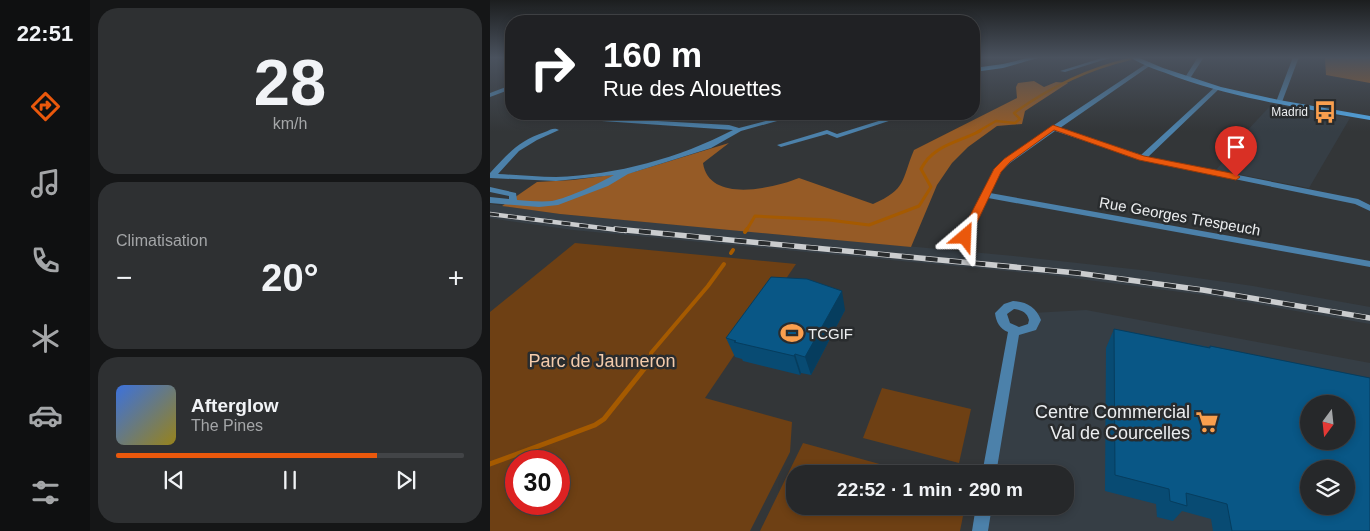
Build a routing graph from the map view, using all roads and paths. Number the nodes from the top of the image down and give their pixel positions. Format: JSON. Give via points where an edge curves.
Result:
{"nodes":[{"id":1,"x":1122,"y":82,"type":"edge"},
{"id":2,"x":1196,"y":82,"type":"edge"},
{"id":3,"x":1287,"y":82,"type":"edge"},
{"id":4,"x":1217,"y":88,"type":"junction"},
{"id":5,"x":505,"y":89,"type":"edge"},
{"id":6,"x":490,"y":95,"type":"edge"},
{"id":7,"x":1279,"y":102,"type":"junction"},
{"id":8,"x":1370,"y":118,"type":"edge"},
{"id":9,"x":604,"y":120,"type":"dead end"},
{"id":10,"x":776,"y":120,"type":"edge"},
{"id":11,"x":888,"y":120,"type":"edge"},
{"id":12,"x":1053,"y":128,"type":"junction"},
{"id":13,"x":556,"y":130,"type":"dead end"},
{"id":14,"x":739,"y":130,"type":"junction"},
{"id":15,"x":781,"y":145,"type":"dead end"},
{"id":16,"x":1142,"y":158,"type":"junction"},
{"id":17,"x":625,"y":172,"type":"junction"},
{"id":18,"x":492,"y":176,"type":"edge"},
{"id":19,"x":490,"y":189,"type":"edge"},
{"id":20,"x":986,"y":195,"type":"junction"},
{"id":21,"x":490,"y":200,"type":"edge"},
{"id":22,"x":513,"y":202,"type":"junction"},
{"id":23,"x":1370,"y":208,"type":"edge"},
{"id":24,"x":965,"y":237,"type":"dead end"},
{"id":25,"x":1370,"y":264,"type":"edge"},
{"id":26,"x":1014,"y":330,"type":"dead end"},
{"id":27,"x":991,"y":465,"type":"edge"},
{"id":28,"x":983,"y":515,"type":"edge"},
{"id":29,"x":980,"y":531,"type":"edge"}],
"edges":[{"from":1,"to":12,"type":"street"},
{"from":2,"to":4,"type":"street"},
{"from":3,"to":7,"type":"street"},
{"from":4,"to":7,"type":"street"},
{"from":4,"to":16,"type":"street"},
{"from":5,"to":6,"type":"street"},
{"from":7,"to":8,"type":"street"},
{"from":9,"to":14,"type":"street"},
{"from":10,"to":14,"type":"street"},
{"from":11,"to":15,"type":"street","via":[[838,136],[827,132]]},
{"from":12,"to":16,"type":"street"},
{"from":12,"to":20,"type":"street","via":[[997,171]]},
{"from":13,"to":18,"type":"street","via":[[516,149]]},
{"from":14,"to":17,"type":"street","via":[[708,146]]},
{"from":16,"to":23,"type":"street","via":[[1358,202]]},
{"from":17,"to":18,"type":"street","via":[[556,179]]},
{"from":17,"to":22,"type":"street","via":[[605,184],[555,203]]},
{"from":19,"to":22,"type":"street","via":[[513,195]]},
{"from":20,"to":24,"type":"street"},
{"from":20,"to":25,"type":"street","name":"Rue Georges Trespeuch"},
{"from":21,"to":22,"type":"street"},
{"from":26,"to":27,"type":"street"},
{"from":28,"to":29,"type":"street"}]}
